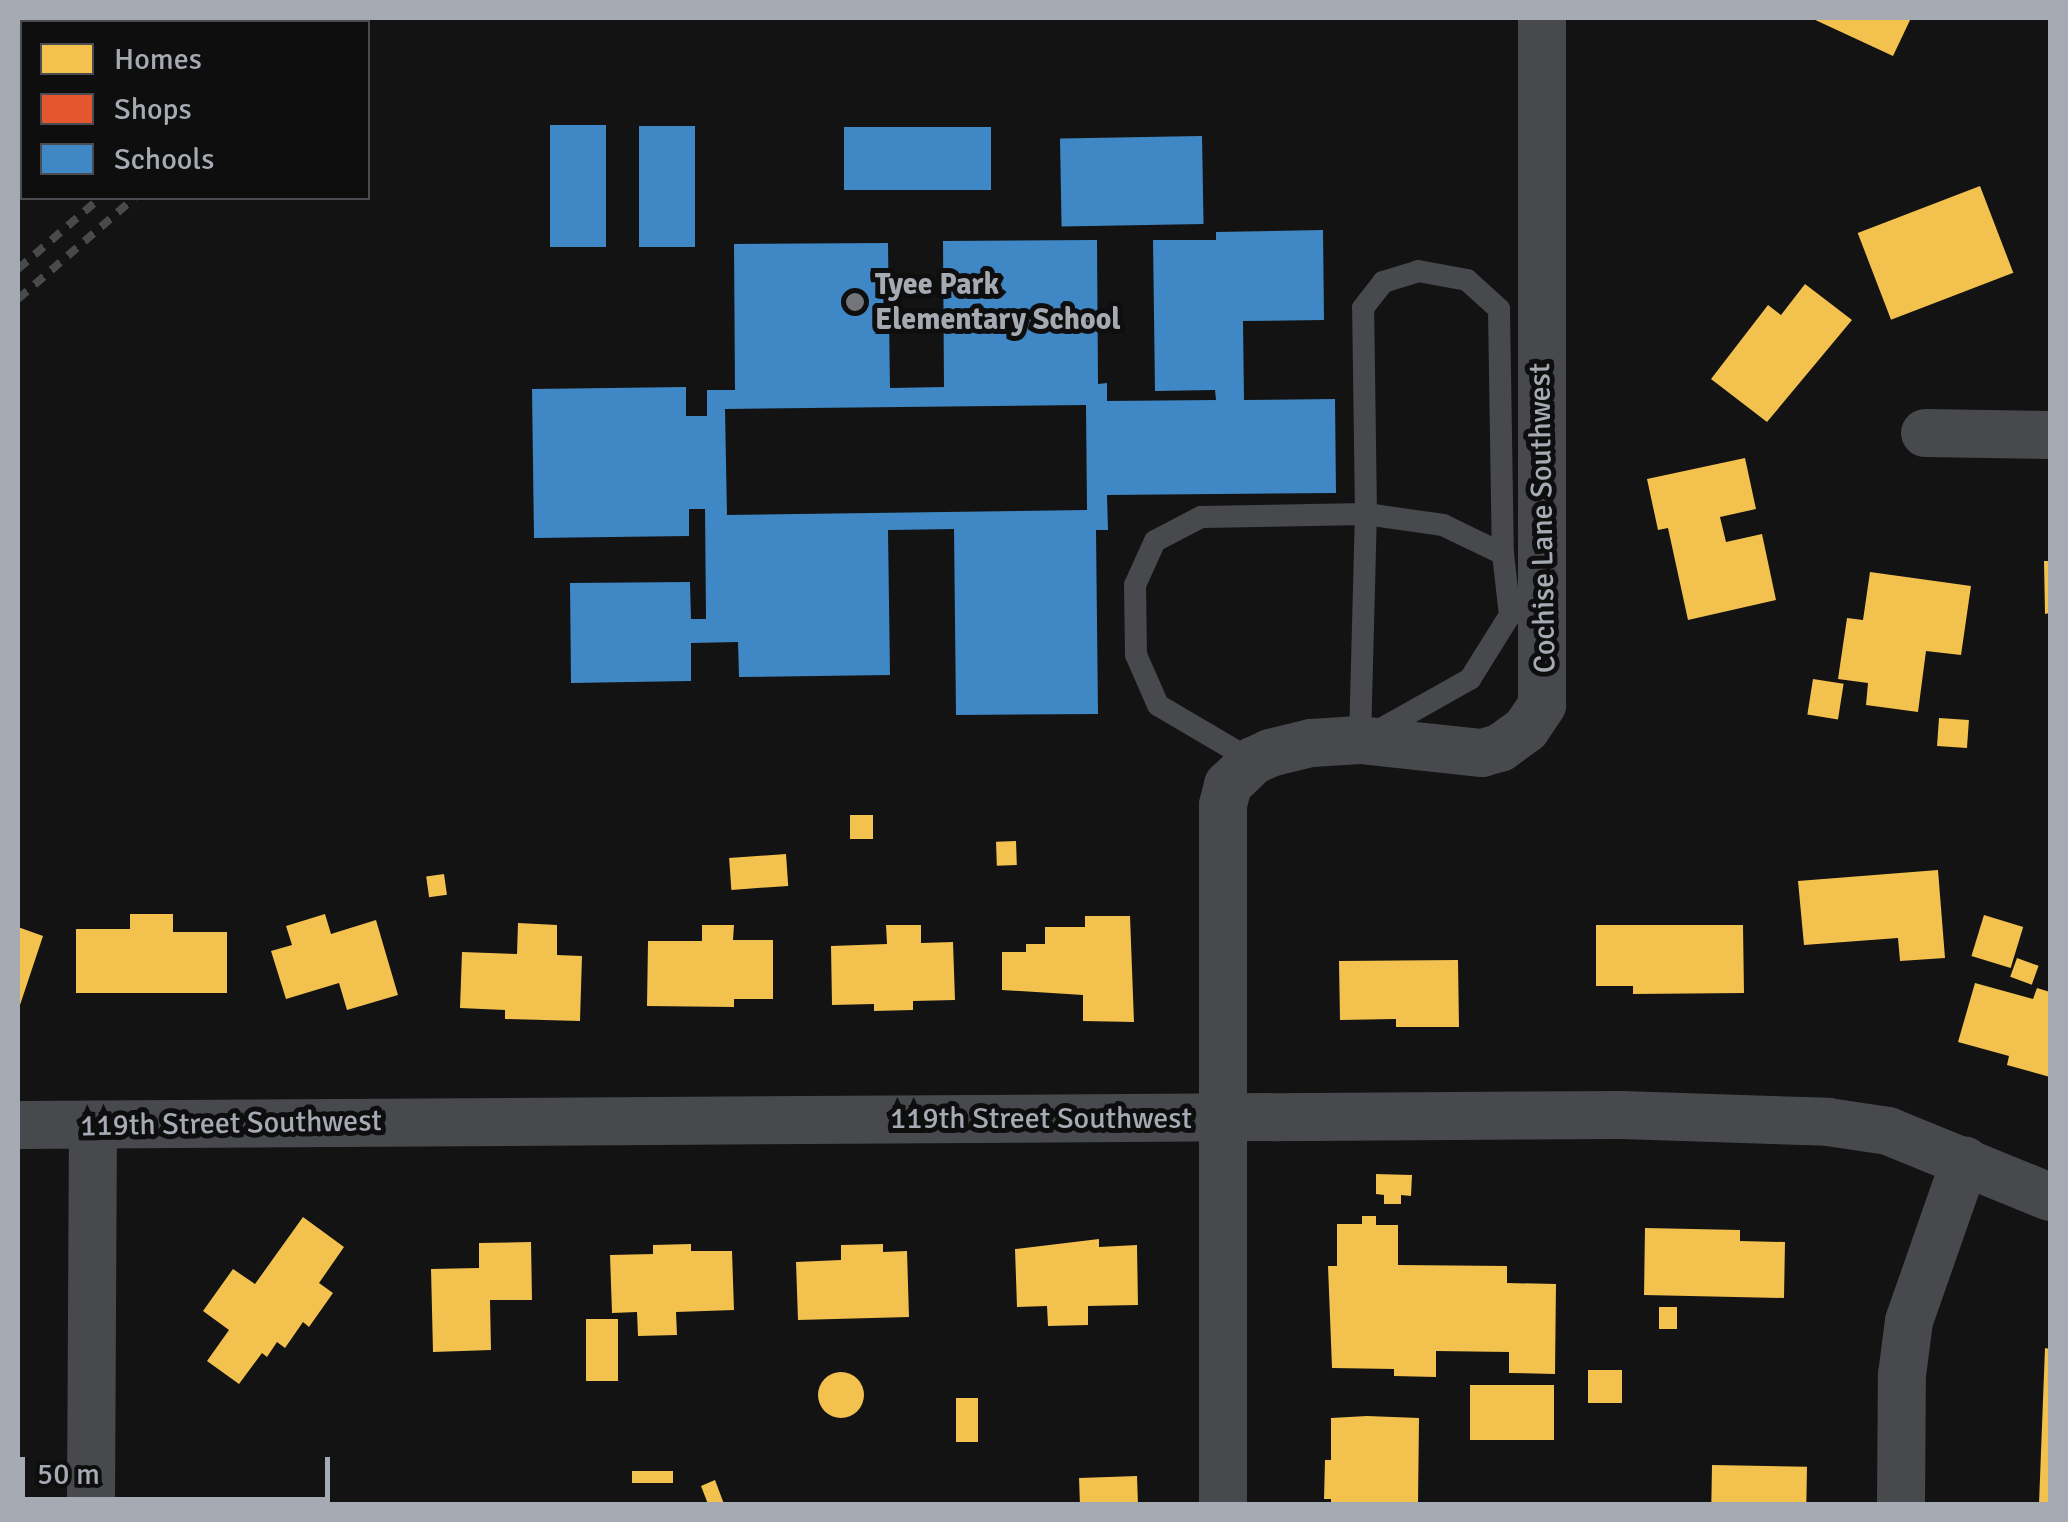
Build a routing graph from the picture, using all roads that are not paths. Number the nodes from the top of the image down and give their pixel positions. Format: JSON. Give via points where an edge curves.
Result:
{"nodes":[{"id":1,"x":1542,"y":18,"type":"edge"},
{"id":2,"x":1925,"y":433,"type":"dead end"},
{"id":3,"x":2050,"y":435,"type":"edge"},
{"id":4,"x":1366,"y":514,"type":"junction"},
{"id":5,"x":1502,"y":554,"type":"junction"},
{"id":6,"x":1360,"y":740,"type":"junction"},
{"id":7,"x":1253,"y":761,"type":"junction"},
{"id":8,"x":1224,"y":1118,"type":"junction"},
{"id":9,"x":18,"y":1125,"type":"edge"},
{"id":10,"x":93,"y":1126,"type":"junction"},
{"id":11,"x":1964,"y":1162,"type":"junction"},
{"id":12,"x":2050,"y":1197,"type":"edge"},
{"id":13,"x":91,"y":1504,"type":"edge"},
{"id":14,"x":1223,"y":1504,"type":"edge"},
{"id":15,"x":1901,"y":1504,"type":"edge"}],
"edges":[{"from":1,"to":6,"type":"street","name":"Cochise Lane Southwest","via":[[1542,705],[1526,729],[1482,753]]},
{"from":2,"to":3,"type":"street"},
{"from":4,"to":5,"type":"lane","via":[[1442,525]]},
{"from":4,"to":5,"type":"lane","via":[[1363,308],[1382,282],[1418,271],[1468,280],[1499,309]]},
{"from":4,"to":6,"type":"lane"},
{"from":4,"to":7,"type":"lane","via":[[1201,517],[1155,540],[1135,585],[1136,655],[1158,706]]},
{"from":5,"to":6,"type":"lane","via":[[1510,615],[1470,679]]},
{"from":6,"to":7,"type":"street","name":"Cochise Lane Southwest","via":[[1311,743]]},
{"from":7,"to":8,"type":"street","via":[[1228,785],[1223,805]]},
{"from":8,"to":10,"type":"street","name":"119th Street Southwest"},
{"from":8,"to":11,"type":"street","name":"119th Street Southwest","via":[[1622,1115],[1828,1122],[1888,1130]]},
{"from":8,"to":14,"type":"street"},
{"from":9,"to":10,"type":"street","name":"119th Street Southwest"},
{"from":10,"to":13,"type":"street"},
{"from":11,"to":12,"type":"street","name":"119th Street Southwest"},
{"from":11,"to":15,"type":"street","via":[[1909,1321]]}]}
